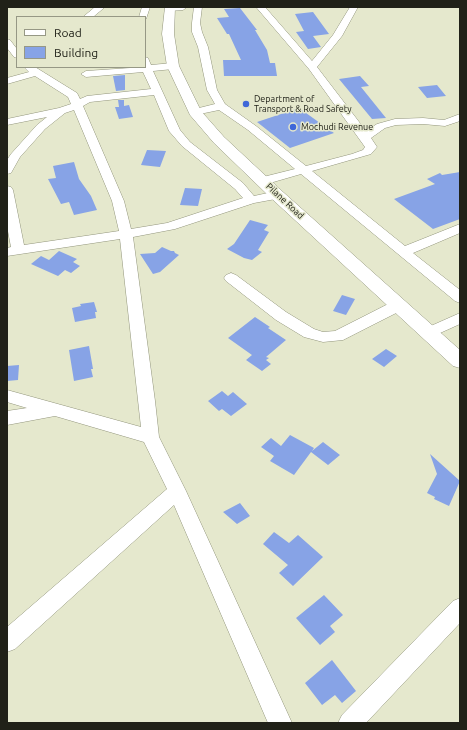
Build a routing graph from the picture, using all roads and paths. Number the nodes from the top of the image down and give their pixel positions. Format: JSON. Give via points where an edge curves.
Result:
{"nodes":[{"id":1,"x":101,"y":7,"type":"edge"},
{"id":2,"x":183,"y":7,"type":"edge"},
{"id":3,"x":198,"y":7,"type":"edge"},
{"id":4,"x":260,"y":7,"type":"edge"},
{"id":5,"x":354,"y":7,"type":"edge"},
{"id":6,"x":170,"y":8,"type":"edge"},
{"id":7,"x":88,"y":16,"type":"edge"},
{"id":8,"x":7,"y":42,"type":"edge"},
{"id":9,"x":16,"y":54,"type":"edge"},
{"id":10,"x":146,"y":65,"type":"edge"},
{"id":11,"x":173,"y":66,"type":"junction"},
{"id":12,"x":312,"y":67,"type":"junction"},
{"id":13,"x":137,"y":68,"type":"edge"},
{"id":14,"x":33,"y":70,"type":"edge"},
{"id":15,"x":7,"y":81,"type":"edge"},
{"id":16,"x":80,"y":86,"type":"edge"},
{"id":17,"x":157,"y":92,"type":"junction"},
{"id":18,"x":221,"y":106,"type":"junction"},
{"id":19,"x":61,"y":111,"type":"junction"},
{"id":20,"x":195,"y":112,"type":"junction"},
{"id":21,"x":460,"y":117,"type":"edge"},
{"id":22,"x":7,"y":122,"type":"edge"},
{"id":23,"x":364,"y":137,"type":"junction"},
{"id":24,"x":7,"y":170,"type":"edge"},
{"id":25,"x":304,"y":171,"type":"junction"},
{"id":26,"x":263,"y":181,"type":"junction"},
{"id":27,"x":7,"y":190,"type":"edge"},
{"id":28,"x":277,"y":195,"type":"junction"},
{"id":29,"x":251,"y":200,"type":"junction"},
{"id":30,"x":460,"y":228,"type":"edge"},
{"id":31,"x":126,"y":234,"type":"junction"},
{"id":32,"x":13,"y":251,"type":"edge"},
{"id":33,"x":403,"y":252,"type":"junction"},
{"id":34,"x":231,"y":278,"type":"dead end"},
{"id":35,"x":460,"y":298,"type":"edge"},
{"id":36,"x":399,"y":304,"type":"junction"},
{"id":37,"x":460,"y":318,"type":"edge"},
{"id":38,"x":429,"y":333,"type":"junction"},
{"id":39,"x":460,"y":361,"type":"edge"},
{"id":40,"x":7,"y":396,"type":"edge"},
{"id":41,"x":58,"y":410,"type":"junction"},
{"id":42,"x":7,"y":418,"type":"edge"},
{"id":43,"x":150,"y":437,"type":"junction"},
{"id":44,"x":177,"y":491,"type":"junction"},
{"id":45,"x":460,"y":608,"type":"edge"},
{"id":46,"x":7,"y":640,"type":"edge"},
{"id":47,"x":280,"y":723,"type":"edge"},
{"id":48,"x":350,"y":723,"type":"edge"}],
"edges":[{"from":1,"to":7,"type":"street"},
{"from":2,"to":6,"type":"street"},
{"from":3,"to":18,"type":"street","via":[[198,32],[212,90]]},
{"from":4,"to":12,"type":"street"},
{"from":5,"to":12,"type":"street","via":[[337,36]]},
{"from":6,"to":11,"type":"main road","name":"Pilane Road","via":[[168,34]]},
{"from":8,"to":9,"type":"street"},
{"from":10,"to":11,"type":"street"},
{"from":10,"to":17,"type":"street"},
{"from":11,"to":20,"type":"main road","name":"Pilane Road"},
{"from":12,"to":23,"type":"street"},
{"from":13,"to":16,"type":"street"},
{"from":14,"to":15,"type":"street"},
{"from":14,"to":16,"type":"street"},
{"from":16,"to":17,"type":"street","via":[[87,99]]},
{"from":16,"to":19,"type":"street"},
{"from":16,"to":31,"type":"street","via":[[118,201]]},
{"from":17,"to":29,"type":"street","via":[[175,131],[182,140],[239,186]]},
{"from":18,"to":20,"type":"street"},
{"from":18,"to":25,"type":"street"},
{"from":19,"to":22,"type":"street"},
{"from":19,"to":24,"type":"street","via":[[40,127],[15,156]]},
{"from":20,"to":26,"type":"main road","name":"Pilane Road","via":[[219,140]]},
{"from":21,"to":23,"type":"street","via":[[445,123],[395,122],[381,126]]},
{"from":23,"to":25,"type":"street","via":[[370,147],[367,152]]},
{"from":25,"to":26,"type":"street"},
{"from":25,"to":33,"type":"street"},
{"from":26,"to":28,"type":"main road","name":"Pilane Road"},
{"from":27,"to":32,"type":"street"},
{"from":28,"to":29,"type":"street"},
{"from":28,"to":36,"type":"main road","name":"Pilane Road"},
{"from":29,"to":31,"type":"street","via":[[170,226]]},
{"from":30,"to":33,"type":"street"},
{"from":31,"to":32,"type":"street"},
{"from":31,"to":43,"type":"street"},
{"from":33,"to":35,"type":"street"},
{"from":34,"to":36,"type":"street","via":[[281,316],[309,333],[323,337],[338,336]]},
{"from":36,"to":38,"type":"main road","name":"Pilane Road"},
{"from":37,"to":38,"type":"street"},
{"from":38,"to":39,"type":"main road","name":"Pilane Road"},
{"from":40,"to":41,"type":"street"},
{"from":41,"to":42,"type":"street"},
{"from":41,"to":43,"type":"street"},
{"from":43,"to":44,"type":"street"},
{"from":44,"to":46,"type":"street"},
{"from":44,"to":47,"type":"street"},
{"from":45,"to":48,"type":"street"}]}
